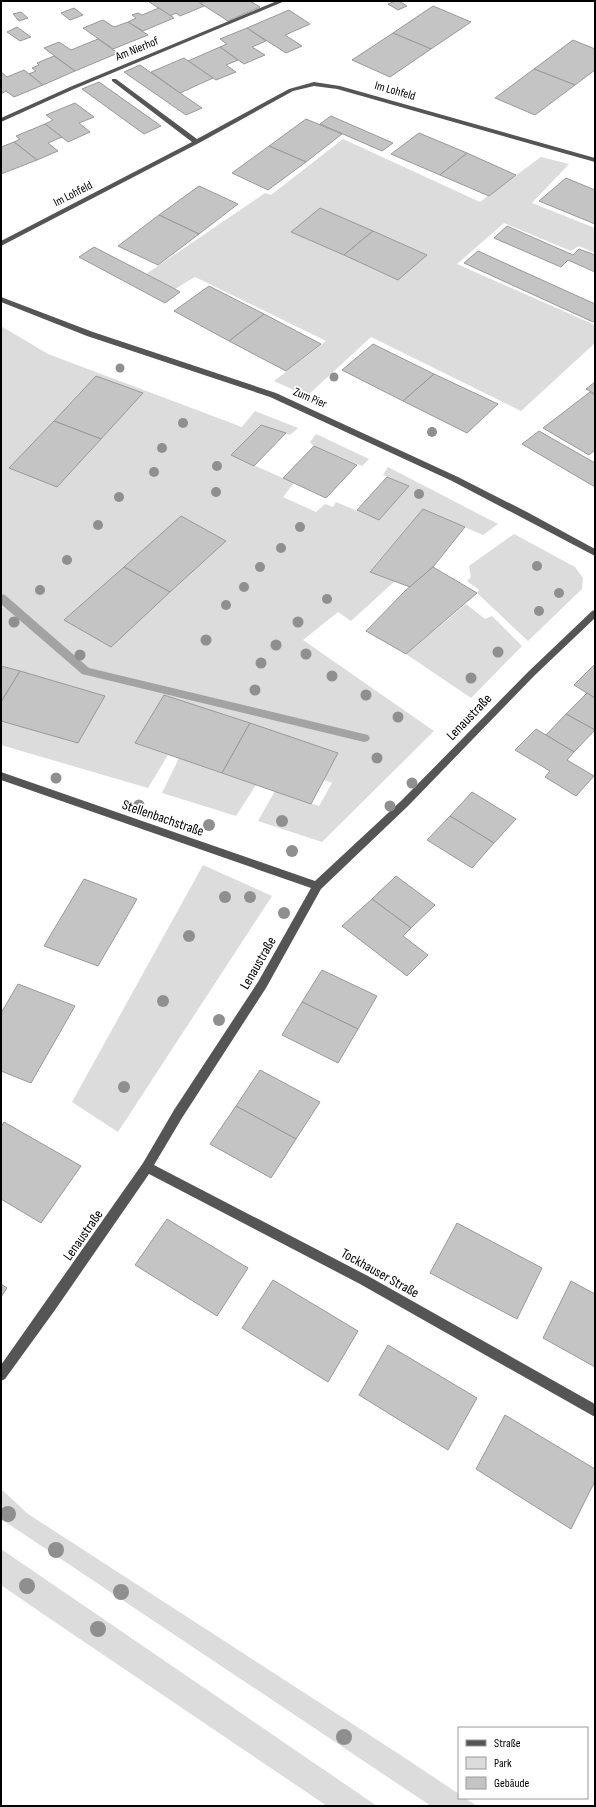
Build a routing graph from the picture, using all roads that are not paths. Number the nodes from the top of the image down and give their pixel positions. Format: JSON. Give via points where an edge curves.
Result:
{"nodes":[{"id":1,"x":282,"y":1,"type":"edge"},
{"id":2,"x":114,"y":80,"type":"dead end"},
{"id":3,"x":1,"y":120,"type":"edge"},
{"id":4,"x":197,"y":142,"type":"junction"},
{"id":5,"x":595,"y":160,"type":"edge"},
{"id":6,"x":1,"y":244,"type":"edge"},
{"id":7,"x":1,"y":299,"type":"edge"},
{"id":8,"x":595,"y":553,"type":"edge"},
{"id":9,"x":595,"y":613,"type":"edge"},
{"id":10,"x":1,"y":776,"type":"edge"},
{"id":11,"x":316,"y":886,"type":"junction"},
{"id":12,"x":147,"y":1167,"type":"junction"},
{"id":13,"x":1,"y":1375,"type":"edge"},
{"id":14,"x":595,"y":1411,"type":"edge"}],
"edges":[{"from":1,"to":3,"type":"street","name":"Am Nierhof"},
{"from":2,"to":4,"type":"street"},
{"from":4,"to":5,"type":"street","name":"Im Lohfeld","via":[[291,90],[314,84],[338,87]]},
{"from":4,"to":6,"type":"street","name":"Im Lohfeld"},
{"from":7,"to":8,"type":"street","name":"Zum Pier","via":[[90,334],[273,395],[468,486]]},
{"from":9,"to":11,"type":"street","name":"Lenaustraße","via":[[532,673],[405,803]]},
{"from":10,"to":11,"type":"street","name":"Stellenbachstraße"},
{"from":11,"to":12,"type":"street","name":"Lenaustraße","via":[[262,985],[178,1114]]},
{"from":12,"to":13,"type":"street","name":"Lenaustraße"},
{"from":12,"to":14,"type":"street","name":"Tockhauser Straße","via":[[364,1280]]}]}
